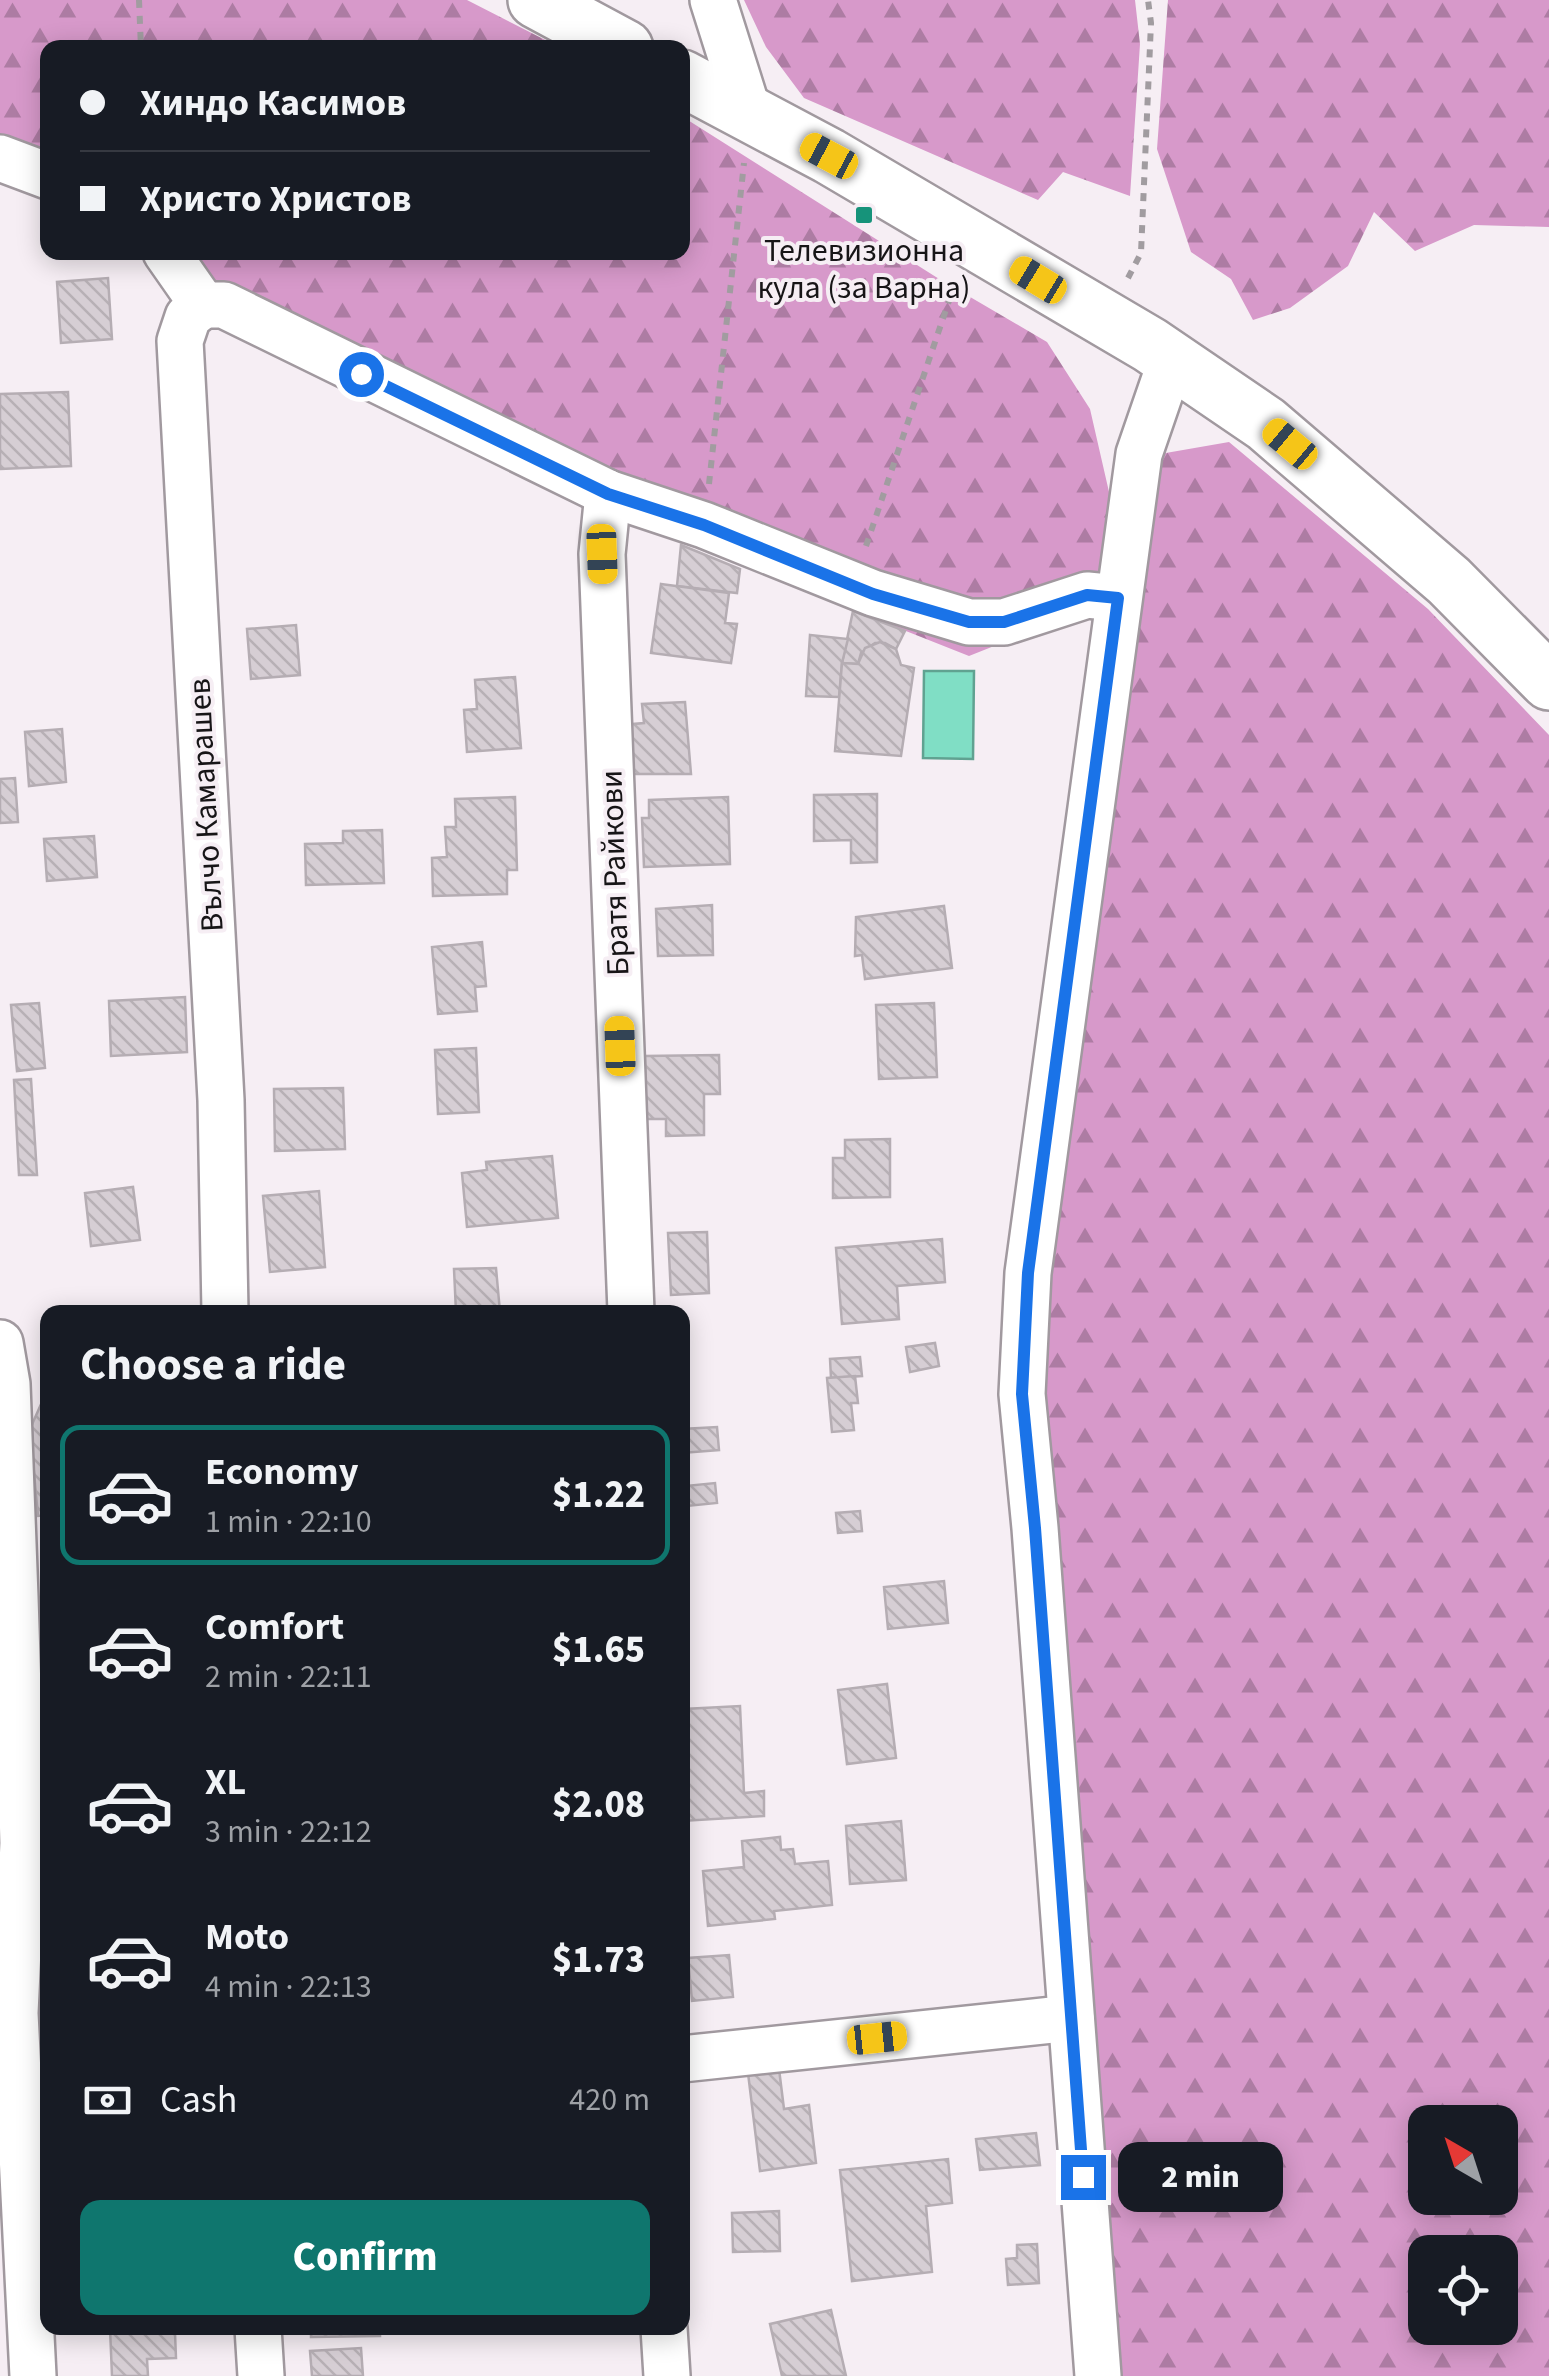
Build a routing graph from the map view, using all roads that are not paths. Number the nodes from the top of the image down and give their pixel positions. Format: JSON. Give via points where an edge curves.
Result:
{"nodes":[{"id":1,"x":536,"y":0,"type":"edge"},
{"id":2,"x":713,"y":0,"type":"edge"},
{"id":3,"x":609,"y":40,"type":"edge"},
{"id":4,"x":690,"y":82,"type":"edge"},
{"id":5,"x":750,"y":114,"type":"junction"},
{"id":6,"x":0,"y":158,"type":"edge"},
{"id":7,"x":40,"y":173,"type":"edge"},
{"id":8,"x":171,"y":260,"type":"edge"},
{"id":9,"x":202,"y":305,"type":"junction"},
{"id":10,"x":1170,"y":360,"type":"junction"},
{"id":11,"x":608,"y":494,"type":"junction"},
{"id":12,"x":1118,"y":598,"type":"junction"},
{"id":13,"x":1549,"y":682,"type":"edge"},
{"id":14,"x":226,"y":1305,"type":"edge"},
{"id":15,"x":631,"y":1305,"type":"edge"},
{"id":16,"x":0,"y":1343,"type":"edge"},
{"id":17,"x":1071,"y":2018,"type":"junction"},
{"id":18,"x":690,"y":2058,"type":"edge"},
{"id":19,"x":35,"y":2128,"type":"edge"},
{"id":20,"x":258,"y":2335,"type":"edge"},
{"id":21,"x":664,"y":2335,"type":"edge"},
{"id":22,"x":32,"y":2376,"type":"edge"},
{"id":23,"x":261,"y":2376,"type":"edge"},
{"id":24,"x":667,"y":2376,"type":"edge"},
{"id":25,"x":1098,"y":2376,"type":"edge"}],
"edges":[{"from":1,"to":3,"type":"street"},
{"from":2,"to":5,"type":"street"},
{"from":4,"to":5,"type":"street"},
{"from":5,"to":10,"type":"street"},
{"from":6,"to":7,"type":"street"},
{"from":8,"to":9,"type":"street"},
{"from":9,"to":11,"type":"street","via":[[224,305]]},
{"from":9,"to":14,"type":"street","name":"Вълчо Камарашев","via":[[188,317],[180,341]]},
{"from":10,"to":12,"type":"street","via":[[1139,454]]},
{"from":10,"to":13,"type":"street","via":[[1266,424],[1448,580]]},
{"from":11,"to":12,"type":"street","via":[[969,622],[1004,622],[1087,595]]},
{"from":11,"to":15,"type":"street","name":"Братя Райкови","via":[[602,554]]},
{"from":12,"to":17,"type":"street","via":[[1028,1273],[1022,1394]]},
{"from":16,"to":19,"type":"street","via":[[7,1384],[22,1805],[15,2014]]},
{"from":17,"to":18,"type":"street"},
{"from":17,"to":25,"type":"street"},
{"from":19,"to":22,"type":"street"},
{"from":20,"to":23,"type":"street"},
{"from":21,"to":24,"type":"street"}]}
